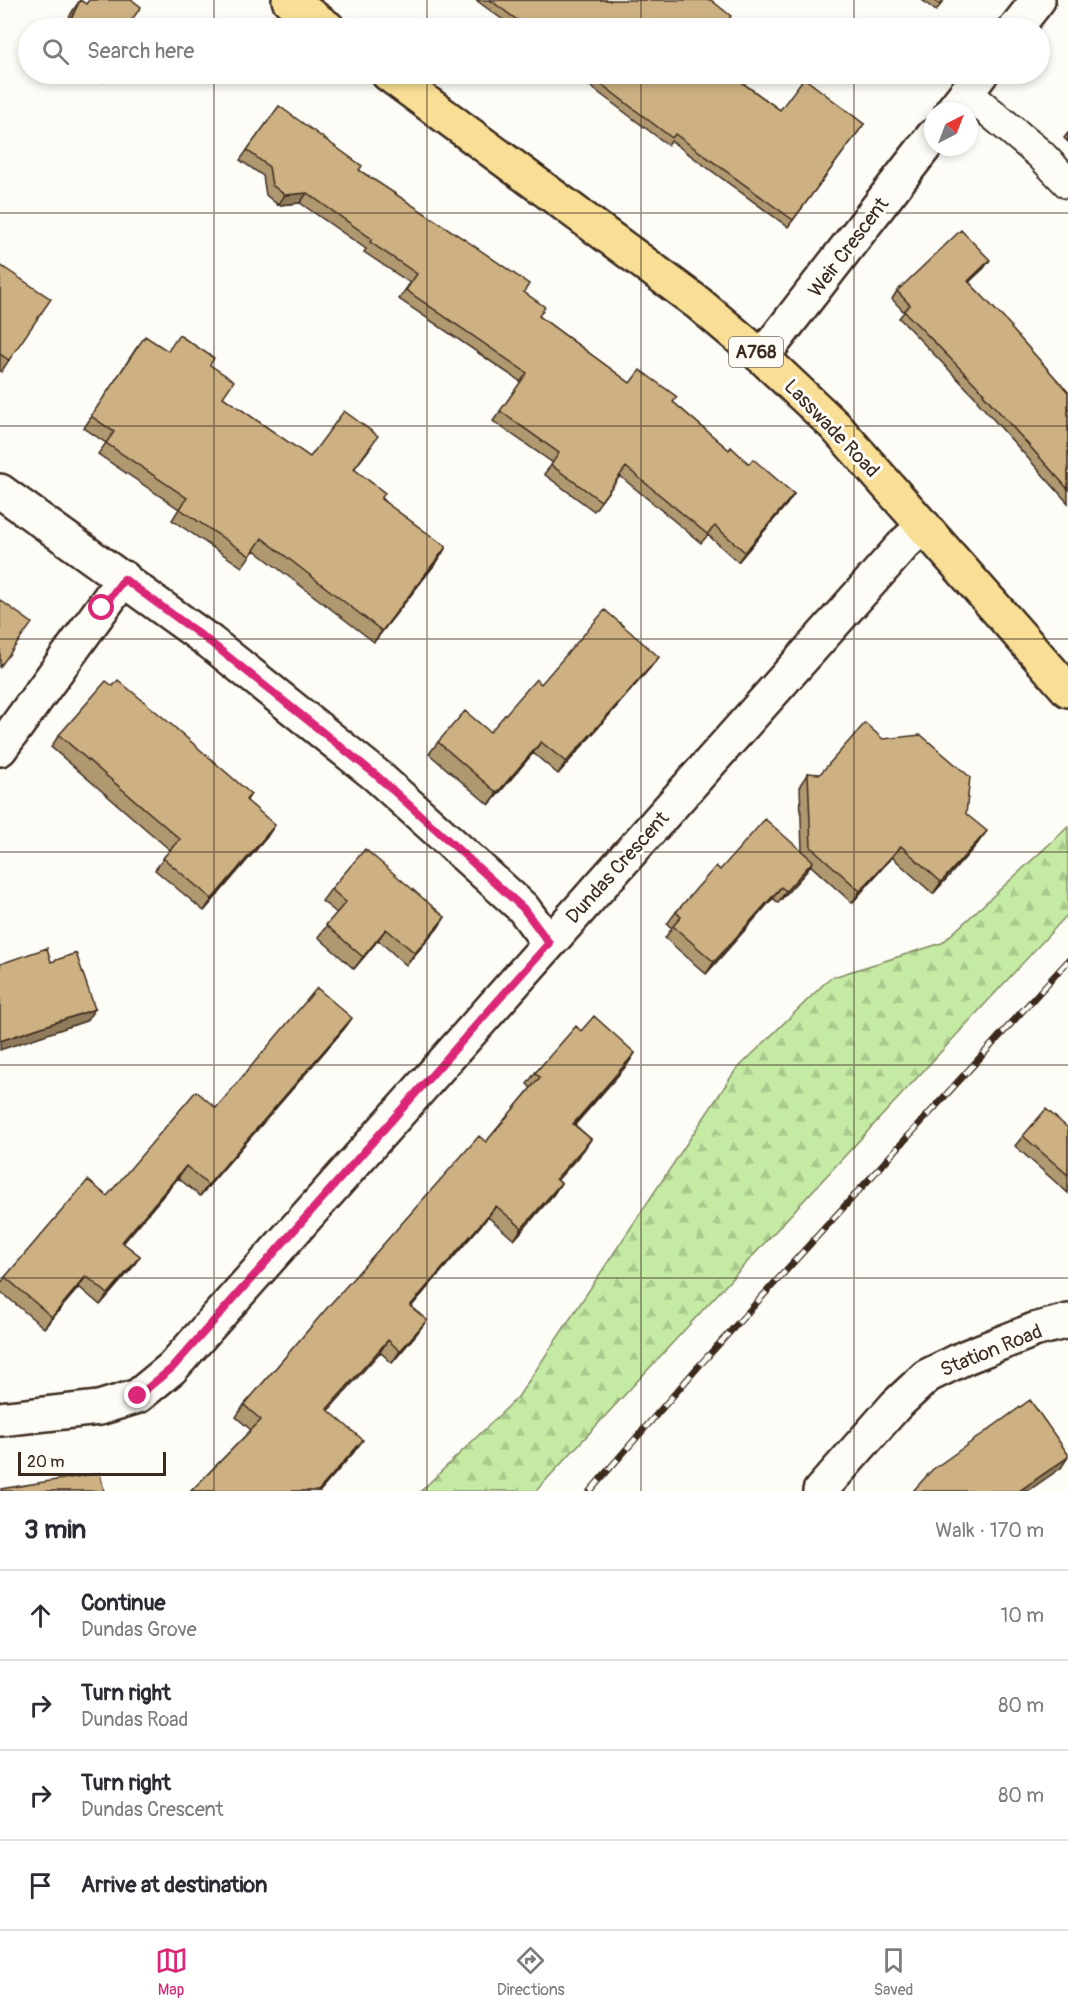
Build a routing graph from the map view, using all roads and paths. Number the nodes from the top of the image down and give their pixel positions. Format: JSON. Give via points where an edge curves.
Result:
{"nodes":[{"id":1,"x":289,"y":0,"type":"edge"},
{"id":2,"x":1038,"y":0,"type":"edge"},
{"id":3,"x":314,"y":18,"type":"edge"},
{"id":4,"x":1024,"y":18,"type":"edge"},
{"id":5,"x":402,"y":84,"type":"edge"},
{"id":6,"x":966,"y":92,"type":"edge"},
{"id":7,"x":924,"y":148,"type":"edge"},
{"id":8,"x":1068,"y":183,"type":"edge"},
{"id":9,"x":762,"y":357,"type":"junction"},
{"id":10,"x":0,"y":491,"type":"edge"},
{"id":11,"x":924,"y":526,"type":"junction"},
{"id":12,"x":124,"y":579,"type":"junction"},
{"id":13,"x":1068,"y":690,"type":"edge"},
{"id":14,"x":0,"y":749,"type":"edge"},
{"id":15,"x":549,"y":943,"type":"junction"},
{"id":16,"x":1068,"y":1321,"type":"edge"},
{"id":17,"x":0,"y":1419,"type":"edge"},
{"id":18,"x":820,"y":1491,"type":"edge"}],
"edges":[{"from":1,"to":3,"type":"main road"},
{"from":2,"to":4,"type":"street"},
{"from":5,"to":9,"type":"main road","name":"Lasswade Road","number":"A768","via":[[698,303]]},
{"from":6,"to":8,"type":"lane"},
{"from":7,"to":9,"type":"street","name":"Weir Crescent"},
{"from":9,"to":11,"type":"main road","name":"Lasswade Road","number":"A768","via":[[835,426]]},
{"from":10,"to":12,"type":"street"},
{"from":11,"to":13,"type":"main road","name":"Lasswade Road","number":"A768"},
{"from":11,"to":15,"type":"street","name":"Dundas Crescent"},
{"from":12,"to":14,"type":"street"},
{"from":12,"to":15,"type":"street","via":[[210,642],[376,775],[523,908]]},
{"from":15,"to":17,"type":"street","name":"Dundas Crescent","via":[[172,1368],[138,1396],[99,1408]]},
{"from":16,"to":18,"type":"street","name":"Station Road","via":[[1024,1334],[927,1376]]}]}
